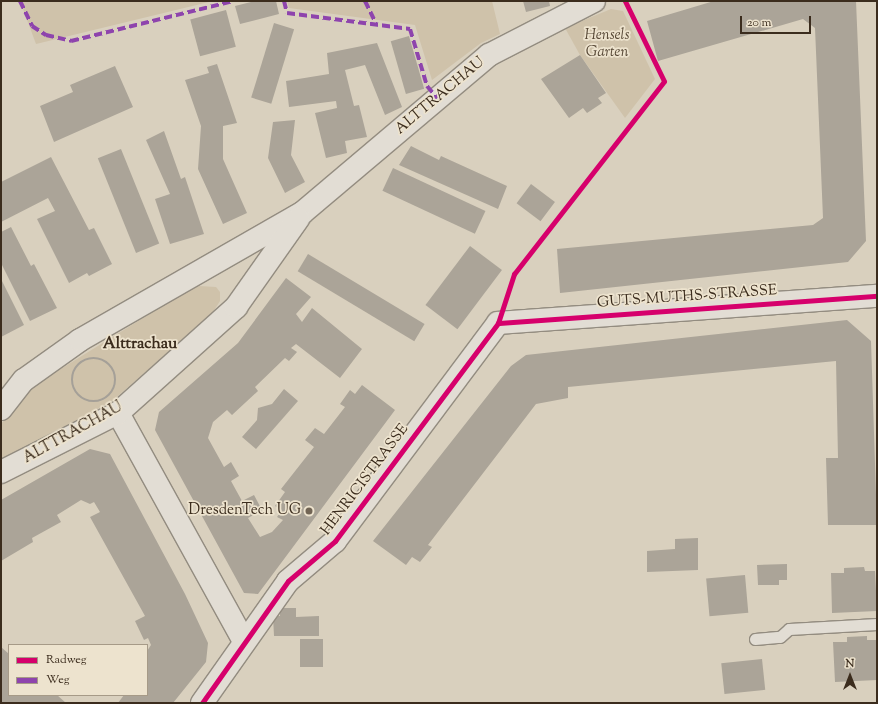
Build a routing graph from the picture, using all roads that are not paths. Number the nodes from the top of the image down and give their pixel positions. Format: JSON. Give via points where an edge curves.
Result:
{"nodes":[{"id":1,"x":594,"y":1,"type":"edge"},
{"id":2,"x":302,"y":213,"type":"junction"},
{"id":3,"x":877,"y":296,"type":"edge"},
{"id":4,"x":498,"y":323,"type":"joint"},
{"id":5,"x":1,"y":409,"type":"edge"},
{"id":6,"x":118,"y":413,"type":"junction"},
{"id":7,"x":1,"y":472,"type":"edge"},
{"id":8,"x":877,"y":624,"type":"edge"},
{"id":9,"x":755,"y":639,"type":"dead end"},
{"id":10,"x":244,"y":641,"type":"junction"},
{"id":11,"x":202,"y":703,"type":"edge"}],
"edges":[{"from":1,"to":2,"type":"street","name":"ALTTRACHAU","via":[[489,55]]},
{"from":2,"to":5,"type":"street","name":"ALTTRACHAU","via":[[80,340],[24,380]]},
{"from":2,"to":6,"type":"street","name":"ALTTRACHAU","via":[[236,306]]},
{"from":3,"to":4,"type":"street","name":"GUTS-MUTHS-STRASSE"},
{"from":4,"to":10,"type":"street","name":"HENRICISTRASSE","via":[[335,541],[288,581]]},
{"from":6,"to":7,"type":"street","name":"ALTTRACHAU"},
{"from":6,"to":10,"type":"street"},
{"from":8,"to":9,"type":"lane","via":[[789,629],[780,637]]},
{"from":10,"to":11,"type":"street","name":"HENRICISTRASSE"}]}
